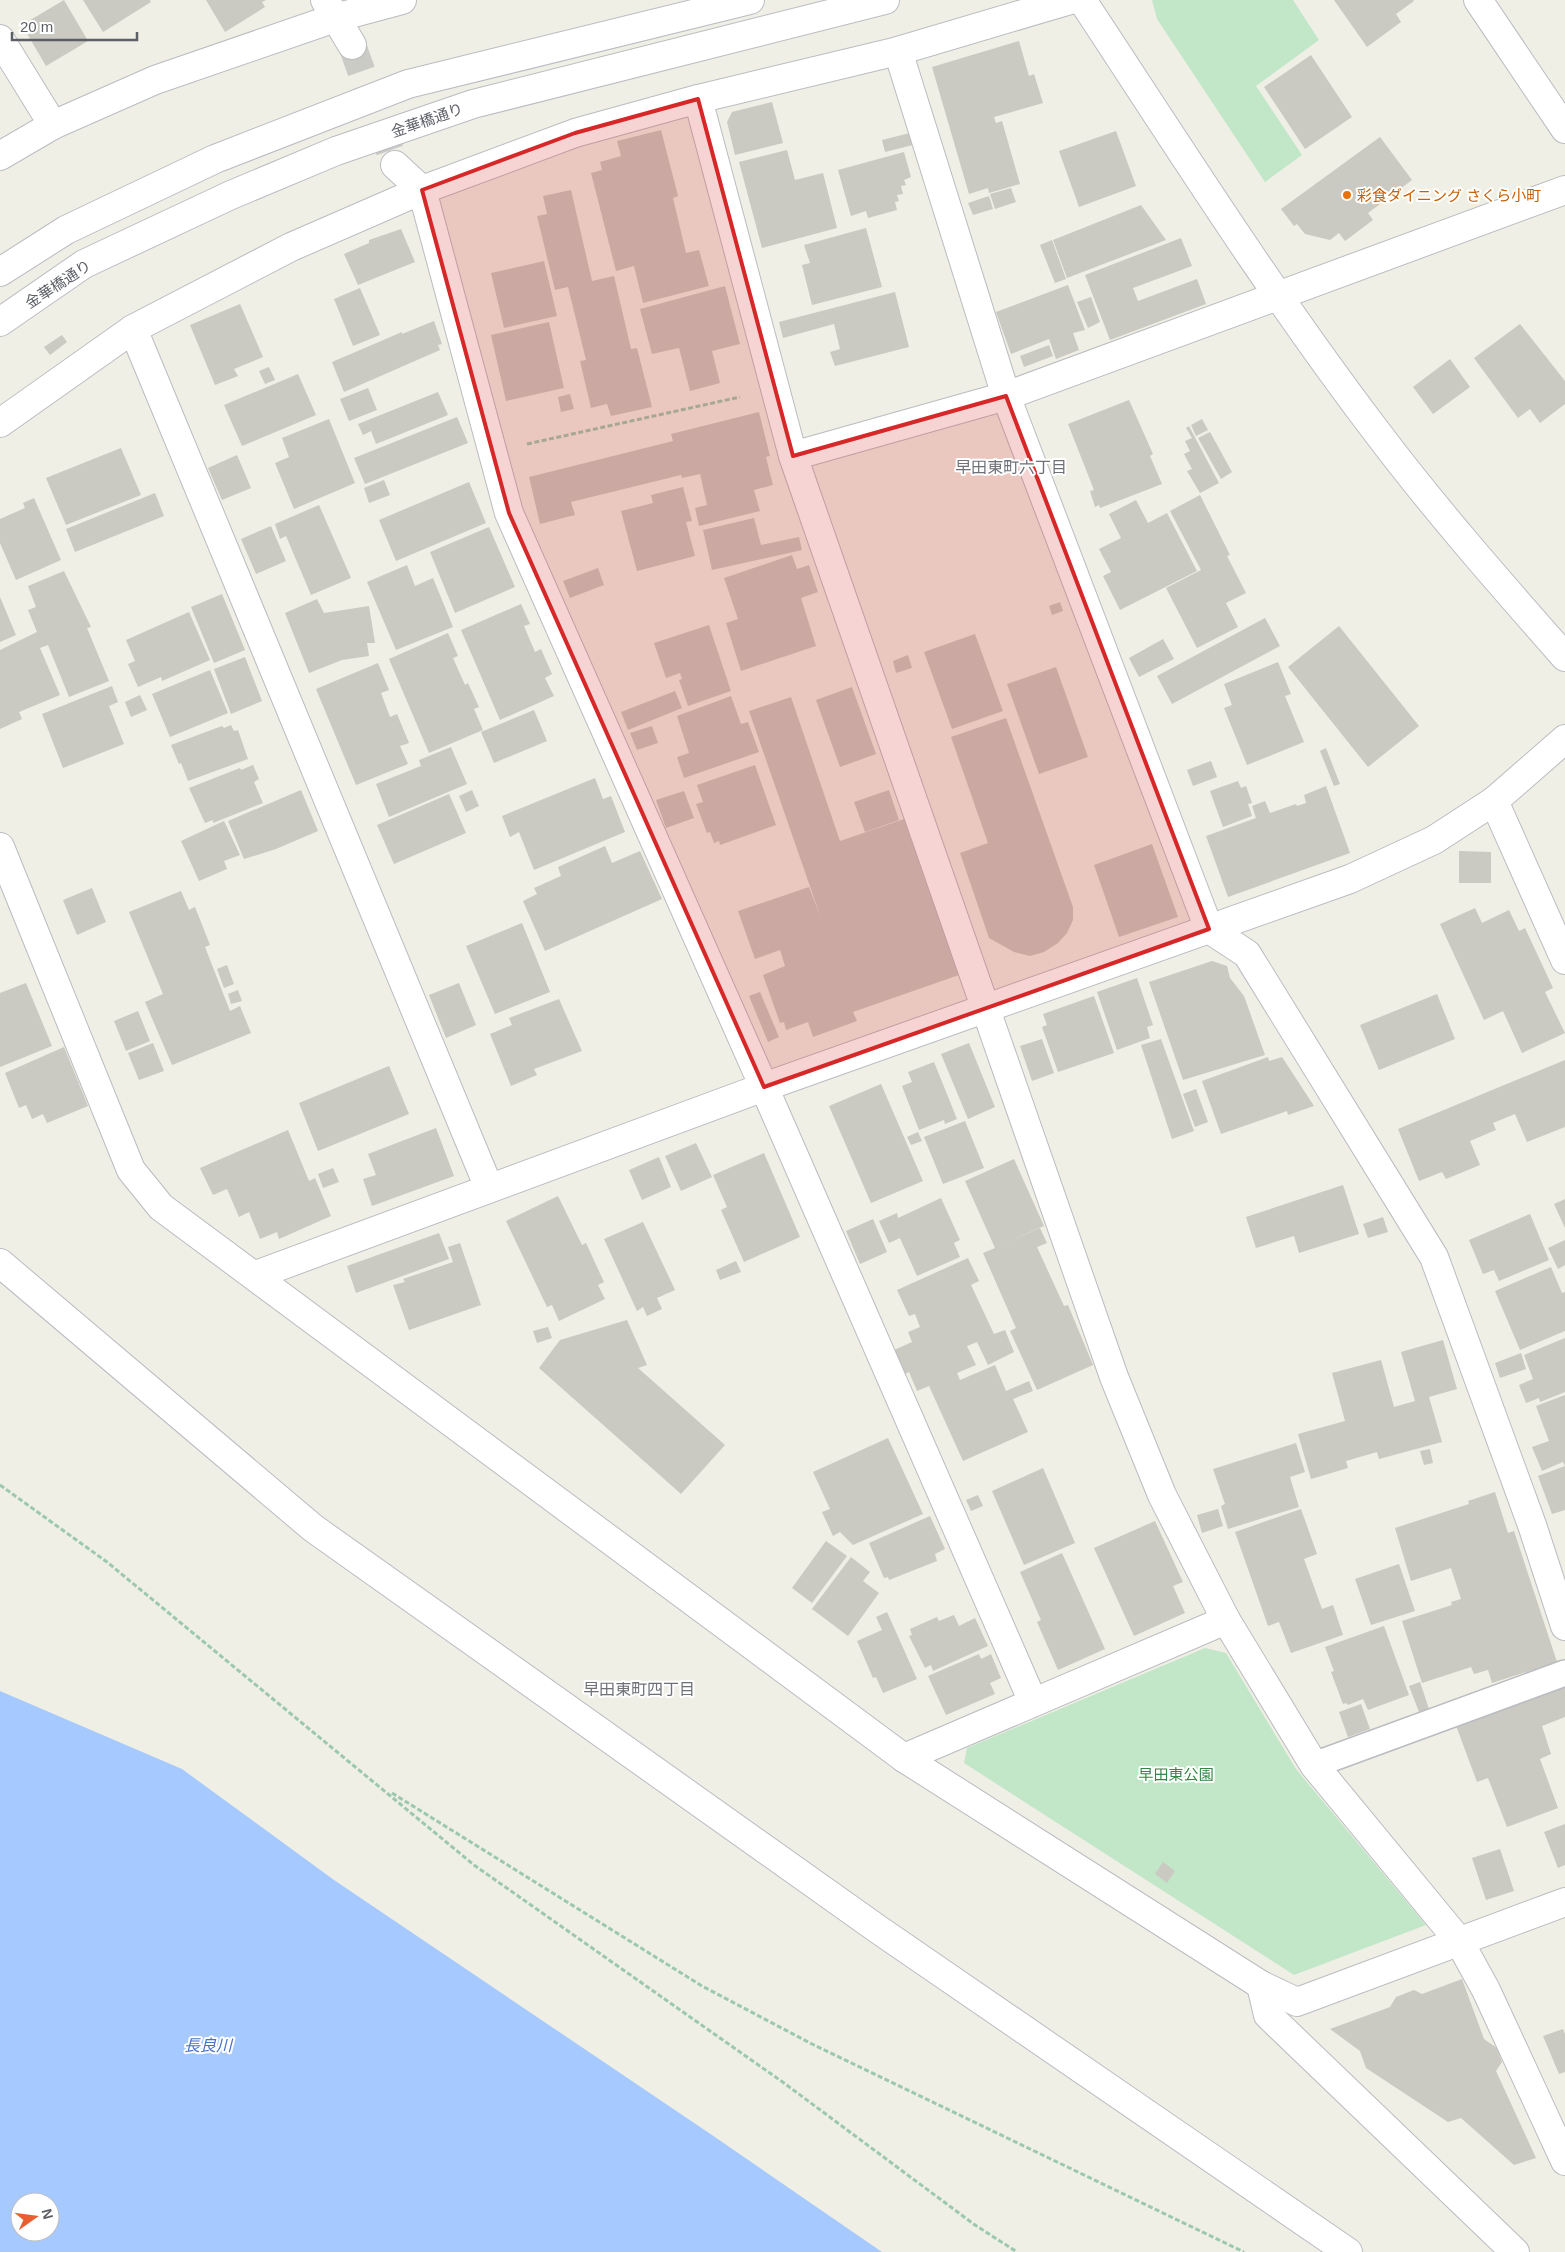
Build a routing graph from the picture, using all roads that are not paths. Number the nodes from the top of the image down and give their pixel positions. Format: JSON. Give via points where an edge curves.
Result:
{"nodes":[{"id":1,"x":402,"y":0,"type":"edge"},
{"id":2,"x":750,"y":0,"type":"edge"},
{"id":3,"x":886,"y":0,"type":"edge"},
{"id":4,"x":1070,"y":0,"type":"edge"},
{"id":5,"x":1082,"y":0,"type":"edge"},
{"id":6,"x":1478,"y":0,"type":"edge"},
{"id":7,"x":330,"y":9,"type":"edge"},
{"id":8,"x":0,"y":39,"type":"edge"},
{"id":9,"x":352,"y":46,"type":"tunnel mouth"},
{"id":10,"x":898,"y":51,"type":"junction"},
{"id":11,"x":698,"y":99,"type":"junction"},
{"id":12,"x":53,"y":125,"type":"junction"},
{"id":13,"x":1565,"y":129,"type":"edge"},
{"id":14,"x":0,"y":156,"type":"edge"},
{"id":15,"x":395,"y":164,"type":"tunnel mouth"},
{"id":16,"x":422,"y":190,"type":"junction"},
{"id":17,"x":1565,"y":190,"type":"edge"},
{"id":18,"x":0,"y":272,"type":"edge"},
{"id":19,"x":1278,"y":296,"type":"junction"},
{"id":20,"x":0,"y":322,"type":"edge"},
{"id":21,"x":133,"y":329,"type":"junction"},
{"id":22,"x":1006,"y":396,"type":"junction"},
{"id":23,"x":0,"y":423,"type":"edge"},
{"id":24,"x":793,"y":456,"type":"junction"},
{"id":25,"x":1565,"y":657,"type":"edge"},
{"id":26,"x":1565,"y":739,"type":"edge"},
{"id":27,"x":1494,"y":801,"type":"junction"},
{"id":28,"x":0,"y":847,"type":"edge"},
{"id":29,"x":1209,"y":929,"type":"junction"},
{"id":30,"x":1565,"y":960,"type":"edge"},
{"id":31,"x":984,"y":1008,"type":"junction"},
{"id":32,"x":764,"y":1087,"type":"junction"},
{"id":33,"x":488,"y":1188,"type":"junction"},
{"id":34,"x":0,"y":1263,"type":"edge"},
{"id":35,"x":256,"y":1275,"type":"junction"},
{"id":36,"x":1226,"y":1620,"type":"junction"},
{"id":37,"x":1565,"y":1626,"type":"edge"},
{"id":38,"x":1565,"y":1674,"type":"edge"},
{"id":39,"x":1033,"y":1702,"type":"junction"},
{"id":40,"x":904,"y":1758,"type":"junction"},
{"id":41,"x":1314,"y":1765,"type":"junction"},
{"id":42,"x":1565,"y":1902,"type":"edge"},
{"id":43,"x":1459,"y":1941,"type":"junction"},
{"id":44,"x":1261,"y":1985,"type":"junction"},
{"id":45,"x":1565,"y":2161,"type":"edge"},
{"id":46,"x":1348,"y":2252,"type":"edge"},
{"id":47,"x":1515,"y":2252,"type":"edge"}],
"edges":[{"from":1,"to":7,"type":"street"},
{"from":2,"to":18,"type":"street","via":[[408,84],[215,159],[66,230]]},
{"from":3,"to":20,"type":"street","name":"金華橋通り","via":[[473,104],[336,151],[231,195],[84,264]]},
{"from":4,"to":10,"type":"street"},
{"from":5,"to":19,"type":"street"},
{"from":6,"to":13,"type":"street"},
{"from":7,"to":9,"type":"street"},
{"from":7,"to":12,"type":"street"},
{"from":8,"to":12,"type":"street"},
{"from":10,"to":11,"type":"street"},
{"from":10,"to":22,"type":"street"},
{"from":11,"to":16,"type":"street","via":[[576,133]]},
{"from":11,"to":24,"type":"street"},
{"from":12,"to":14,"type":"street"},
{"from":15,"to":16,"type":"street"},
{"from":16,"to":21,"type":"street","via":[[291,247]]},
{"from":16,"to":32,"type":"street","via":[[509,513]]},
{"from":17,"to":19,"type":"street"},
{"from":19,"to":22,"type":"street"},
{"from":19,"to":25,"type":"street","via":[[1373,427],[1464,544]]},
{"from":21,"to":23,"type":"street"},
{"from":21,"to":33,"type":"street"},
{"from":22,"to":24,"type":"street"},
{"from":22,"to":29,"type":"street"},
{"from":24,"to":31,"type":"street"},
{"from":26,"to":27,"type":"street"},
{"from":27,"to":29,"type":"street","via":[[1434,840],[1350,878]]},
{"from":27,"to":30,"type":"street"},
{"from":28,"to":35,"type":"street","via":[[131,1170],[161,1207]]},
{"from":29,"to":31,"type":"street"},
{"from":29,"to":37,"type":"street","via":[[1247,954],[1434,1257],[1532,1525]]},
{"from":31,"to":32,"type":"street"},
{"from":31,"to":36,"type":"street","via":[[1114,1377],[1162,1495]]},
{"from":32,"to":33,"type":"street"},
{"from":32,"to":39,"type":"street"},
{"from":33,"to":35,"type":"street"},
{"from":34,"to":46,"type":"street","via":[[313,1528],[879,1930]]},
{"from":35,"to":40,"type":"street"},
{"from":36,"to":39,"type":"street"},
{"from":36,"to":41,"type":"street"},
{"from":38,"to":41,"type":"lane"},
{"from":39,"to":40,"type":"street"},
{"from":40,"to":44,"type":"street"},
{"from":41,"to":43,"type":"street"},
{"from":42,"to":43,"type":"street"},
{"from":43,"to":44,"type":"street","via":[[1297,2002]]},
{"from":43,"to":45,"type":"street","via":[[1486,1990]]},
{"from":44,"to":47,"type":"street","via":[[1268,2015]]}]}
